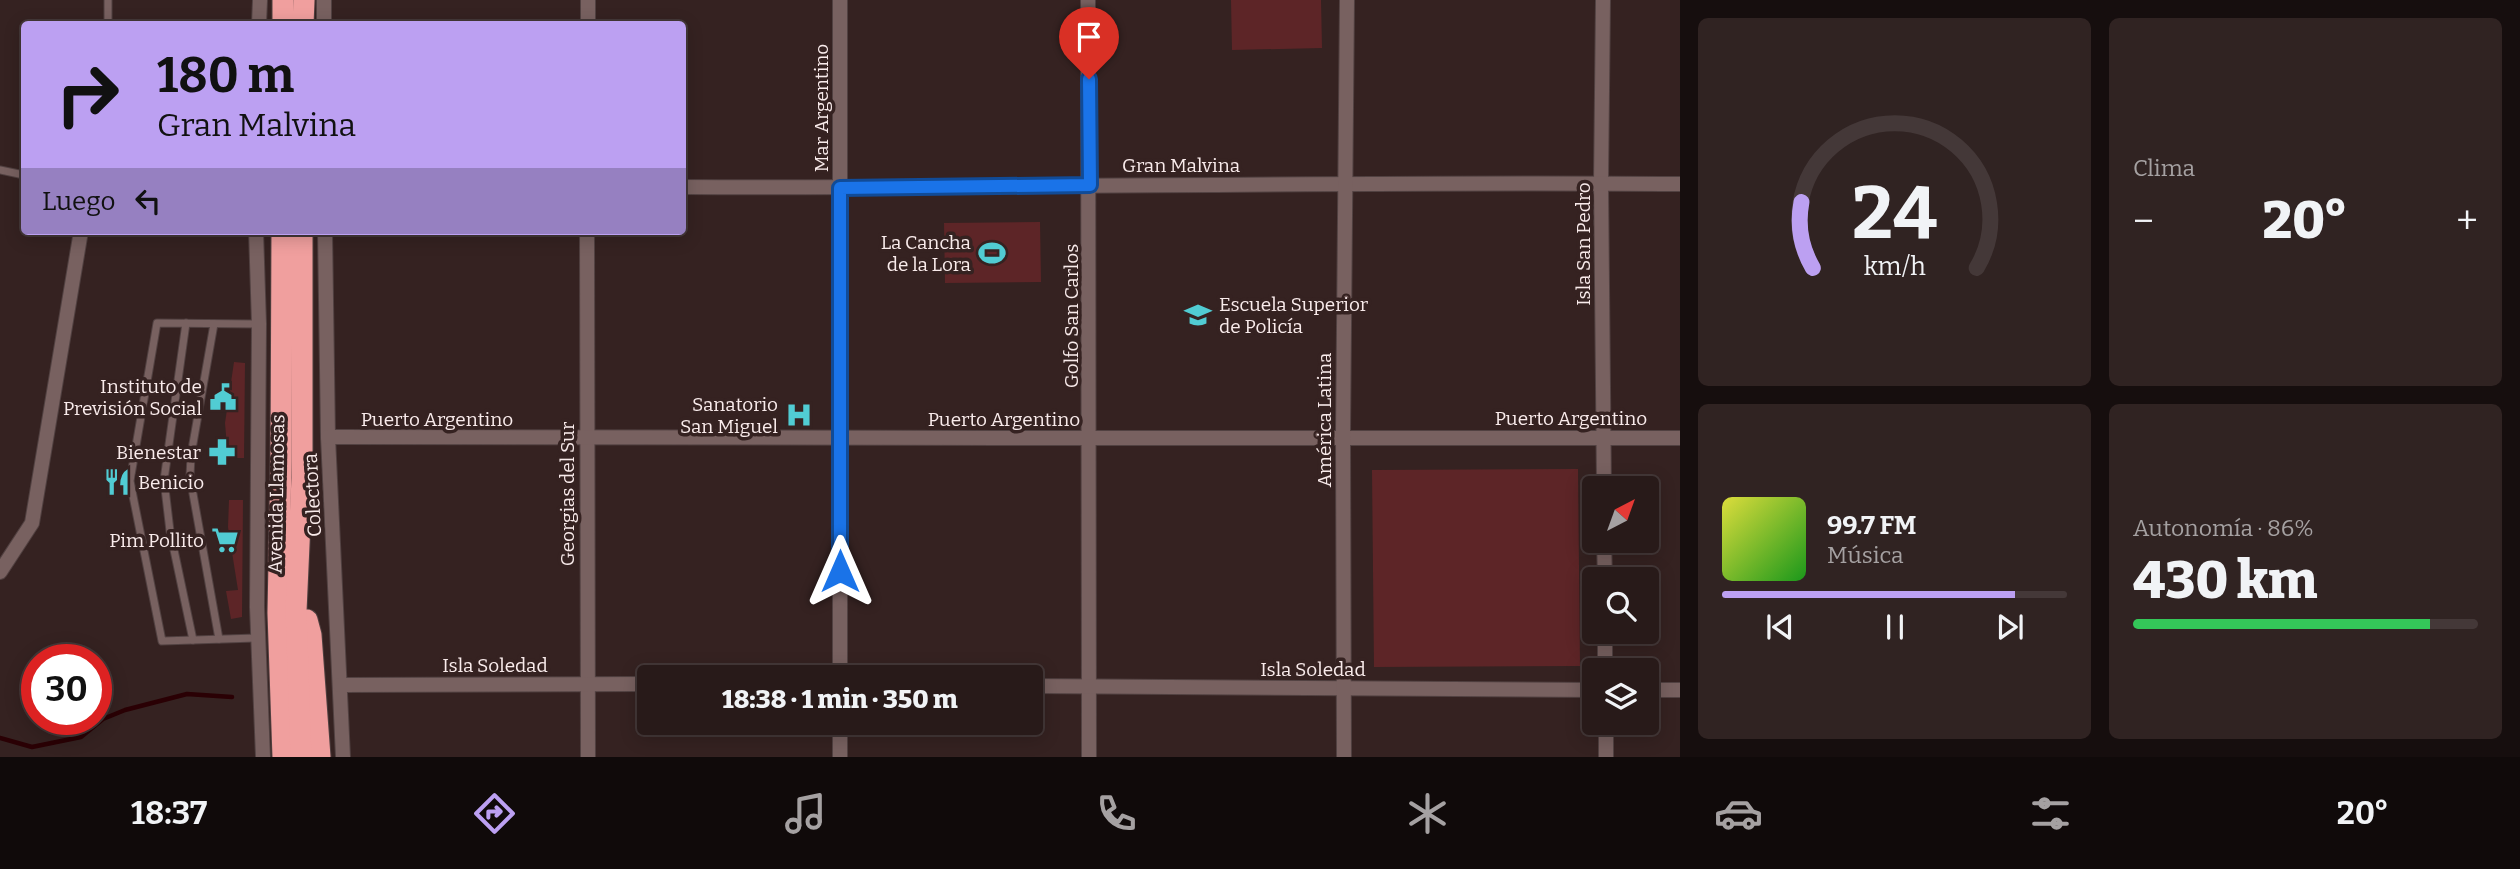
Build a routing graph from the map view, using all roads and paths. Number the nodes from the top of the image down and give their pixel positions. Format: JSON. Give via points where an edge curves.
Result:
{"nodes":[{"id":1,"x":108,"y":0,"type":"edge"},
{"id":2,"x":260,"y":0,"type":"edge"},
{"id":3,"x":283,"y":0,"type":"edge"},
{"id":4,"x":304,"y":0,"type":"edge"},
{"id":5,"x":324,"y":0,"type":"edge"},
{"id":6,"x":588,"y":0,"type":"edge"},
{"id":7,"x":840,"y":0,"type":"edge"},
{"id":8,"x":1088,"y":0,"type":"edge"},
{"id":9,"x":1347,"y":0,"type":"edge"},
{"id":10,"x":1603,"y":0,"type":"edge"},
{"id":11,"x":108,"y":21,"type":"edge"},
{"id":12,"x":259,"y":21,"type":"edge"},
{"id":13,"x":283,"y":21,"type":"edge"},
{"id":14,"x":303,"y":21,"type":"edge"},
{"id":15,"x":324,"y":21,"type":"edge"},
{"id":16,"x":588,"y":21,"type":"edge"},
{"id":17,"x":0,"y":170,"type":"edge"},
{"id":18,"x":21,"y":174,"type":"edge"},
{"id":19,"x":1345,"y":183,"type":"junction"},
{"id":20,"x":1601,"y":183,"type":"junction"},
{"id":21,"x":1680,"y":184,"type":"edge"},
{"id":22,"x":1090,"y":185,"type":"junction"},
{"id":23,"x":686,"y":187,"type":"edge"},
{"id":24,"x":840,"y":188,"type":"junction"},
{"id":25,"x":79,"y":235,"type":"edge"},
{"id":26,"x":256,"y":235,"type":"edge"},
{"id":27,"x":282,"y":235,"type":"edge"},
{"id":28,"x":302,"y":235,"type":"edge"},
{"id":29,"x":325,"y":235,"type":"edge"},
{"id":30,"x":587,"y":235,"type":"edge"},
{"id":31,"x":186,"y":323,"type":"junction"},
{"id":32,"x":214,"y":324,"type":"junction"},
{"id":33,"x":259,"y":324,"type":"junction"},
{"id":34,"x":1343,"y":435,"type":"junction"},
{"id":35,"x":1604,"y":437,"type":"junction"},
{"id":36,"x":328,"y":438,"type":"junction"},
{"id":37,"x":1090,"y":438,"type":"junction"},
{"id":38,"x":1680,"y":438,"type":"edge"},
{"id":39,"x":586,"y":439,"type":"junction"},
{"id":40,"x":839,"y":439,"type":"junction"},
{"id":41,"x":1604,"y":476,"type":"edge"},
{"id":42,"x":0,"y":572,"type":"edge"},
{"id":43,"x":297,"y":586,"type":"junction"},
{"id":44,"x":258,"y":638,"type":"junction"},
{"id":45,"x":219,"y":639,"type":"junction"},
{"id":46,"x":193,"y":640,"type":"junction"},
{"id":47,"x":840,"y":665,"type":"edge"},
{"id":48,"x":588,"y":684,"type":"junction"},
{"id":49,"x":637,"y":684,"type":"edge"},
{"id":50,"x":340,"y":685,"type":"junction"},
{"id":51,"x":1043,"y":686,"type":"edge"},
{"id":52,"x":1089,"y":687,"type":"junction"},
{"id":53,"x":1344,"y":688,"type":"junction"},
{"id":54,"x":1582,"y":690,"type":"edge"},
{"id":55,"x":1659,"y":690,"type":"edge"},
{"id":56,"x":1680,"y":690,"type":"edge"},
{"id":57,"x":283,"y":727,"type":"junction"},
{"id":58,"x":840,"y":735,"type":"edge"},
{"id":59,"x":1606,"y":735,"type":"edge"},
{"id":60,"x":263,"y":757,"type":"edge"},
{"id":61,"x":271,"y":757,"type":"edge"},
{"id":62,"x":283,"y":757,"type":"edge"},
{"id":63,"x":301,"y":757,"type":"edge"},
{"id":64,"x":320,"y":757,"type":"edge"},
{"id":65,"x":343,"y":757,"type":"edge"},
{"id":66,"x":587,"y":757,"type":"edge"},
{"id":67,"x":840,"y":757,"type":"edge"},
{"id":68,"x":1089,"y":757,"type":"edge"},
{"id":69,"x":1344,"y":757,"type":"edge"},
{"id":70,"x":1606,"y":757,"type":"edge"}],
"edges":[{"from":1,"to":11,"type":"lane"},
{"from":2,"to":12,"type":"street"},
{"from":3,"to":13,"type":"highway"},
{"from":4,"to":14,"type":"highway"},
{"from":5,"to":15,"type":"street"},
{"from":6,"to":16,"type":"street"},
{"from":7,"to":24,"type":"street","name":"Mar Argentino"},
{"from":8,"to":22,"type":"street","name":"Golfo San Carlos"},
{"from":9,"to":19,"type":"street","name":"América Latina"},
{"from":10,"to":20,"type":"street","name":"Isla San Pedro"},
{"from":17,"to":18,"type":"lane"},
{"from":19,"to":20,"type":"street","name":"Gran Malvina"},
{"from":19,"to":22,"type":"street","name":"Gran Malvina"},
{"from":19,"to":34,"type":"street","name":"América Latina"},
{"from":20,"to":21,"type":"street","name":"Gran Malvina"},
{"from":20,"to":35,"type":"street","name":"Isla San Pedro"},
{"from":22,"to":24,"type":"street","name":"Gran Malvina"},
{"from":22,"to":37,"type":"street","name":"Golfo San Carlos"},
{"from":23,"to":24,"type":"street","name":"Gran Malvina"},
{"from":24,"to":40,"type":"street","name":"Mar Argentino"},
{"from":25,"to":42,"type":"street","via":[[32,523]]},
{"from":26,"to":33,"type":"street"},
{"from":27,"to":57,"type":"highway","name":"Avenida Llamosas","via":[[278,613]]},
{"from":28,"to":43,"type":"highway","name":"Avenida Llamosas"},
{"from":29,"to":36,"type":"street","name":"Colectora"},
{"from":30,"to":39,"type":"street","name":"Georgias del Sur"},
{"from":31,"to":32,"type":"lane"},
{"from":31,"to":46,"type":"lane","via":[[164,480]]},
{"from":31,"to":46,"type":"lane","via":[[158,323],[130,481],[162,641]]},
{"from":32,"to":33,"type":"lane"},
{"from":32,"to":45,"type":"lane","via":[[190,477]]},
{"from":33,"to":44,"type":"street"},
{"from":34,"to":35,"type":"street","name":"Puerto Argentino"},
{"from":34,"to":37,"type":"street","name":"Puerto Argentino"},
{"from":34,"to":53,"type":"street","name":"América Latina"},
{"from":35,"to":38,"type":"street","name":"Puerto Argentino"},
{"from":35,"to":41,"type":"street","name":"Isla San Pedro"},
{"from":36,"to":39,"type":"street","name":"Puerto Argentino"},
{"from":36,"to":50,"type":"street","name":"Colectora"},
{"from":37,"to":40,"type":"street","name":"Puerto Argentino"},
{"from":37,"to":52,"type":"street","name":"Golfo San Carlos"},
{"from":39,"to":40,"type":"street","name":"Puerto Argentino"},
{"from":39,"to":48,"type":"street","name":"Georgias del Sur"},
{"from":40,"to":47,"type":"street","name":"Mar Argentino"},
{"from":43,"to":63,"type":"highway","name":"Avenida Llamosas"},
{"from":43,"to":64,"type":"highway","via":[[311,635]]},
{"from":44,"to":45,"type":"lane"},
{"from":44,"to":60,"type":"street"},
{"from":45,"to":46,"type":"lane"},
{"from":48,"to":49,"type":"street","name":"Isla Soledad"},
{"from":48,"to":50,"type":"street","name":"Isla Soledad"},
{"from":48,"to":66,"type":"street","name":"Georgias del Sur"},
{"from":50,"to":65,"type":"street","name":"Colectora"},
{"from":51,"to":52,"type":"street","name":"Isla Soledad"},
{"from":52,"to":53,"type":"street","name":"Isla Soledad"},
{"from":52,"to":68,"type":"street","name":"Golfo San Carlos"},
{"from":53,"to":54,"type":"street","name":"Isla Soledad"},
{"from":53,"to":69,"type":"street","name":"América Latina"},
{"from":55,"to":56,"type":"street"},
{"from":57,"to":61,"type":"highway"},
{"from":57,"to":62,"type":"highway","name":"Avenida Llamosas"},
{"from":58,"to":67,"type":"street"},
{"from":59,"to":70,"type":"street"}]}
